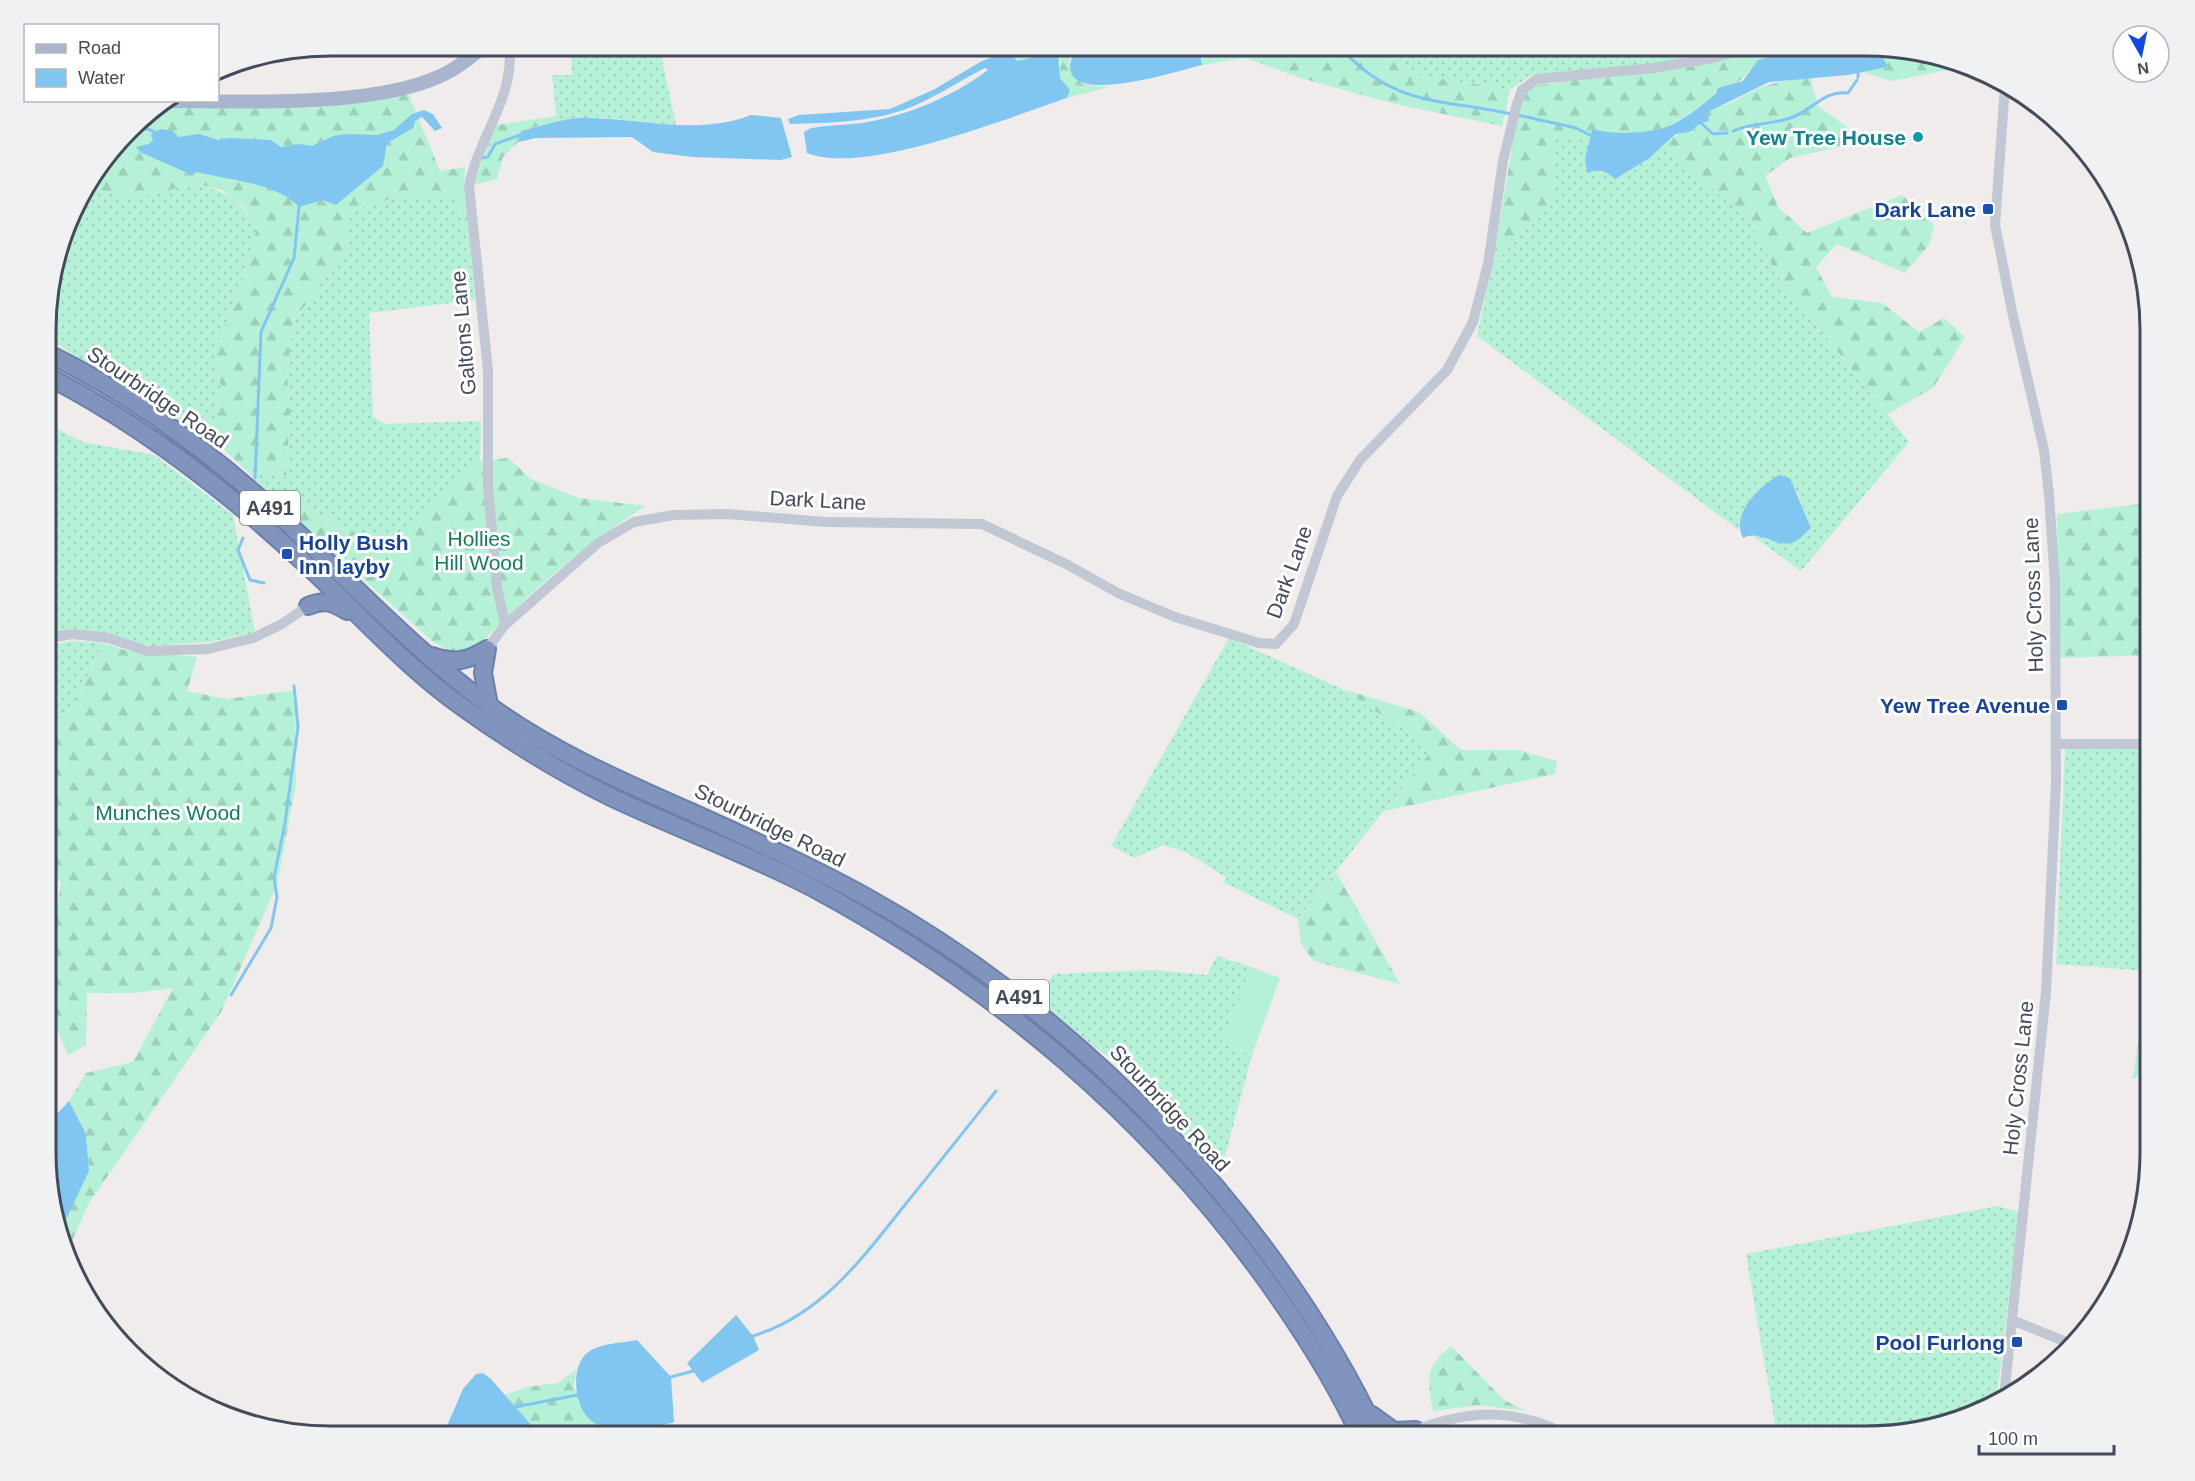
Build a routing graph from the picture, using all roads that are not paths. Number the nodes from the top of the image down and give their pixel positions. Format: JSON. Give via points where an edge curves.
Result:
{"nodes":[{"id":1,"x":471,"y":56,"type":"edge"},
{"id":2,"x":508,"y":56,"type":"edge"},
{"id":3,"x":1720,"y":56,"type":"edge"},
{"id":4,"x":2005,"y":94,"type":"edge"},
{"id":5,"x":219,"y":101,"type":"edge"},
{"id":6,"x":56,"y":357,"type":"edge"},
{"id":7,"x":56,"y":381,"type":"edge"},
{"id":8,"x":310,"y":569,"type":"junction"},
{"id":9,"x":308,"y":606,"type":"junction"},
{"id":10,"x":359,"y":617,"type":"junction"},
{"id":11,"x":505,"y":625,"type":"junction"},
{"id":12,"x":56,"y":637,"type":"edge"},
{"id":13,"x":487,"y":649,"type":"junction"},
{"id":14,"x":423,"y":653,"type":"junction"},
{"id":15,"x":489,"y":705,"type":"junction"},
{"id":16,"x":2055,"y":744,"type":"junction"},
{"id":17,"x":2140,"y":744,"type":"edge"},
{"id":18,"x":2012,"y":1320,"type":"junction"},
{"id":19,"x":2064,"y":1340,"type":"edge"},
{"id":20,"x":2005,"y":1387,"type":"edge"},
{"id":21,"x":1365,"y":1408,"type":"junction"},
{"id":22,"x":1355,"y":1426,"type":"edge"},
{"id":23,"x":1373,"y":1426,"type":"edge"},
{"id":24,"x":1388,"y":1426,"type":"edge"},
{"id":25,"x":1427,"y":1426,"type":"edge"},
{"id":26,"x":1544,"y":1426,"type":"edge"}],
"edges":[{"from":1,"to":5,"type":"main road","via":[[451,71],[405,88],[278,102]]},
{"from":2,"to":11,"type":"street","name":"Galtons Lane","via":[[506,91],[473,163],[469,186],[488,371],[488,486],[497,587]]},
{"from":3,"to":11,"type":"street","name":"Dark Lane","via":[[1654,68],[1536,79],[1522,90],[1503,160],[1488,264],[1473,322],[1447,370],[1360,460],[1337,496],[1294,624],[1276,644],[1259,643],[1175,617],[1118,593],[982,524],[825,522],[727,514],[674,515],[634,522],[598,543]]},
{"from":4,"to":16,"type":"street","name":"Holy Cross Lane","via":[[1995,225],[2044,450],[2055,584]]},
{"from":6,"to":14,"type":"highway","name":"Stourbridge Road","number":"A491","via":[[201,448],[282,518]]},
{"from":7,"to":8,"type":"highway","name":"Stourbridge Road","number":"A491","via":[[176,455]]},
{"from":8,"to":9,"type":"highway"},
{"from":8,"to":10,"type":"highway","name":"Stourbridge Road","number":"A491"},
{"from":9,"to":10,"type":"highway","via":[[331,602]]},
{"from":9,"to":12,"type":"street","via":[[253,638],[208,649],[148,651],[96,637]]},
{"from":10,"to":22,"type":"highway","name":"Stourbridge Road","number":"A491","via":[[436,687],[539,757],[610,796],[816,890],[948,970],[1019,1021],[1122,1113],[1221,1220],[1298,1326]]},
{"from":11,"to":13,"type":"street","name":"Dark Lane"},
{"from":13,"to":14,"type":"highway","via":[[459,662]]},
{"from":13,"to":15,"type":"highway","via":[[483,673]]},
{"from":14,"to":15,"type":"highway","name":"Stourbridge Road","number":"A491"},
{"from":15,"to":21,"type":"highway","name":"Stourbridge Road","number":"A491","via":[[563,753],[867,897],[938,940],[1031,1007],[1094,1060],[1170,1135],[1238,1216],[1335,1351]]},
{"from":16,"to":17,"type":"street"},
{"from":16,"to":18,"type":"street","name":"Holy Cross Lane","via":[[2046,992]]},
{"from":18,"to":19,"type":"street"},
{"from":18,"to":20,"type":"street","name":"Holy Cross Lane"},
{"from":21,"to":23,"type":"highway","name":"Stourbridge Road","number":"A491"},
{"from":21,"to":24,"type":"highway"},
{"from":25,"to":26,"type":"street","via":[[1480,1413],[1526,1419]]}]}
